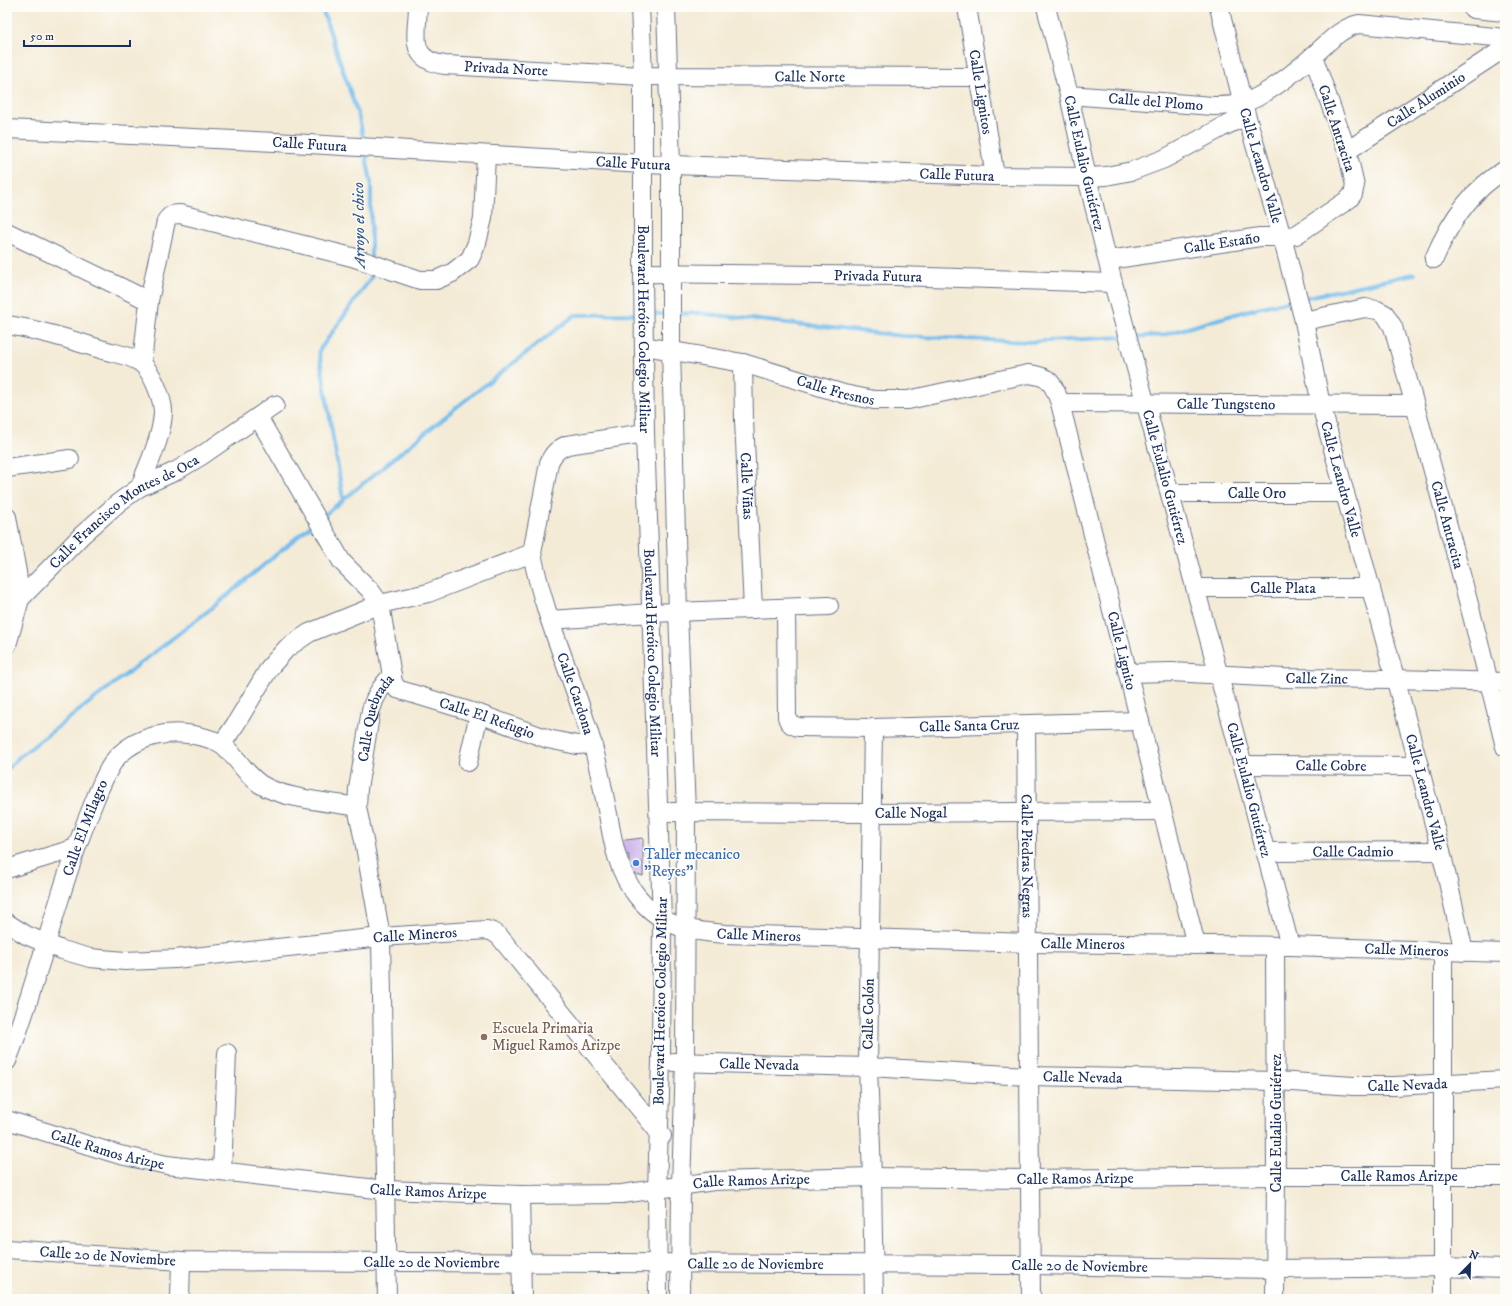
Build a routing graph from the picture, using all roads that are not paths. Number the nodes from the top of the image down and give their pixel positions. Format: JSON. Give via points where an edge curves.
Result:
{"nodes":[{"id":1,"x":418,"y":7,"type":"edge"},
{"id":2,"x":640,"y":7,"type":"edge"},
{"id":3,"x":666,"y":7,"type":"edge"},
{"id":4,"x":967,"y":7,"type":"edge"},
{"id":5,"x":1046,"y":7,"type":"edge"},
{"id":6,"x":1218,"y":7,"type":"edge"},
{"id":7,"x":1474,"y":7,"type":"edge"},
{"id":8,"x":1505,"y":10,"type":"edge"},
{"id":9,"x":1505,"y":38,"type":"edge"},
{"id":10,"x":1505,"y":48,"type":"edge"},
{"id":11,"x":1313,"y":56,"type":"junction"},
{"id":12,"x":642,"y":76,"type":"junction"},
{"id":13,"x":669,"y":76,"type":"junction"},
{"id":14,"x":978,"y":77,"type":"junction"},
{"id":15,"x":1069,"y":95,"type":"junction"},
{"id":16,"x":1245,"y":110,"type":"junction"},
{"id":17,"x":7,"y":129,"type":"edge"},
{"id":18,"x":1347,"y":151,"type":"junction"},
{"id":19,"x":486,"y":155,"type":"junction"},
{"id":20,"x":643,"y":164,"type":"junction"},
{"id":21,"x":671,"y":165,"type":"junction"},
{"id":22,"x":1505,"y":170,"type":"edge"},
{"id":23,"x":995,"y":176,"type":"junction"},
{"id":24,"x":1087,"y":177,"type":"junction"},
{"id":25,"x":1349,"y":199,"type":"joint"},
{"id":26,"x":7,"y":232,"type":"edge"},
{"id":27,"x":1282,"y":237,"type":"junction"},
{"id":28,"x":1434,"y":259,"type":"dead end"},
{"id":29,"x":1108,"y":260,"type":"junction"},
{"id":30,"x":643,"y":273,"type":"junction"},
{"id":31,"x":672,"y":273,"type":"junction"},
{"id":32,"x":1113,"y":283,"type":"junction"},
{"id":33,"x":149,"y":301,"type":"junction"},
{"id":34,"x":1304,"y":321,"type":"junction"},
{"id":35,"x":7,"y":325,"type":"edge"},
{"id":36,"x":644,"y":346,"type":"junction"},
{"id":37,"x":672,"y":350,"type":"junction"},
{"id":38,"x":142,"y":363,"type":"junction"},
{"id":39,"x":743,"y":363,"type":"junction"},
{"id":40,"x":1028,"y":374,"type":"joint"},
{"id":41,"x":1146,"y":402,"type":"junction"},
{"id":42,"x":1060,"y":403,"type":"junction"},
{"id":43,"x":1415,"y":404,"type":"junction"},
{"id":44,"x":275,"y":405,"type":"dead end"},
{"id":45,"x":1321,"y":405,"type":"junction"},
{"id":46,"x":258,"y":417,"type":"junction"},
{"id":47,"x":645,"y":433,"type":"junction"},
{"id":48,"x":70,"y":459,"type":"dead end"},
{"id":49,"x":7,"y":468,"type":"edge"},
{"id":50,"x":140,"y":488,"type":"junction"},
{"id":51,"x":1170,"y":493,"type":"junction"},
{"id":52,"x":1345,"y":493,"type":"junction"},
{"id":53,"x":7,"y":517,"type":"edge"},
{"id":54,"x":532,"y":553,"type":"junction"},
{"id":55,"x":1196,"y":588,"type":"junction"},
{"id":56,"x":1371,"y":588,"type":"junction"},
{"id":57,"x":20,"y":599,"type":"junction"},
{"id":58,"x":380,"y":604,"type":"junction"},
{"id":59,"x":830,"y":606,"type":"dead end"},
{"id":60,"x":786,"y":608,"type":"junction"},
{"id":61,"x":754,"y":609,"type":"junction"},
{"id":62,"x":651,"y":613,"type":"junction"},
{"id":63,"x":678,"y":613,"type":"junction"},
{"id":64,"x":550,"y":620,"type":"junction"},
{"id":65,"x":7,"y":645,"type":"edge"},
{"id":66,"x":1128,"y":673,"type":"junction"},
{"id":67,"x":1218,"y":674,"type":"junction"},
{"id":68,"x":392,"y":675,"type":"junction"},
{"id":69,"x":1396,"y":679,"type":"junction"},
{"id":70,"x":1497,"y":681,"type":"edge"},
{"id":71,"x":479,"y":714,"type":"junction"},
{"id":72,"x":1140,"y":721,"type":"junction"},
{"id":73,"x":1026,"y":725,"type":"junction"},
{"id":74,"x":873,"y":728,"type":"junction"},
{"id":75,"x":222,"y":744,"type":"junction"},
{"id":76,"x":592,"y":744,"type":"junction"},
{"id":77,"x":1505,"y":747,"type":"edge"},
{"id":78,"x":468,"y":762,"type":"dead end"},
{"id":79,"x":1243,"y":765,"type":"junction"},
{"id":80,"x":1419,"y":766,"type":"junction"},
{"id":81,"x":357,"y":807,"type":"junction"},
{"id":82,"x":686,"y":811,"type":"junction"},
{"id":83,"x":659,"y":812,"type":"junction"},
{"id":84,"x":1028,"y":812,"type":"junction"},
{"id":85,"x":1162,"y":812,"type":"junction"},
{"id":86,"x":872,"y":813,"type":"junction"},
{"id":87,"x":76,"y":848,"type":"junction"},
{"id":88,"x":1441,"y":851,"type":"junction"},
{"id":89,"x":1265,"y":852,"type":"junction"},
{"id":90,"x":7,"y":870,"type":"edge"},
{"id":91,"x":662,"y":920,"type":"junction"},
{"id":92,"x":7,"y":923,"type":"edge"},
{"id":93,"x":686,"y":928,"type":"junction"},
{"id":94,"x":382,"y":938,"type":"junction"},
{"id":95,"x":869,"y":938,"type":"junction"},
{"id":96,"x":1028,"y":943,"type":"junction"},
{"id":97,"x":46,"y":944,"type":"junction"},
{"id":98,"x":1196,"y":945,"type":"junction"},
{"id":99,"x":1283,"y":946,"type":"junction"},
{"id":100,"x":1443,"y":951,"type":"junction"},
{"id":101,"x":1464,"y":952,"type":"junction"},
{"id":102,"x":1505,"y":953,"type":"edge"},
{"id":103,"x":227,"y":1052,"type":"dead end"},
{"id":104,"x":7,"y":1061,"type":"edge"},
{"id":105,"x":661,"y":1061,"type":"junction"},
{"id":106,"x":686,"y":1062,"type":"junction"},
{"id":107,"x":868,"y":1067,"type":"junction"},
{"id":108,"x":1029,"y":1076,"type":"junction"},
{"id":109,"x":1505,"y":1080,"type":"edge"},
{"id":110,"x":1276,"y":1081,"type":"junction"},
{"id":111,"x":1444,"y":1083,"type":"junction"},
{"id":112,"x":7,"y":1120,"type":"edge"},
{"id":113,"x":658,"y":1133,"type":"junction"},
{"id":114,"x":683,"y":1156,"type":"junction"},
{"id":115,"x":222,"y":1171,"type":"junction"},
{"id":116,"x":1443,"y":1175,"type":"junction"},
{"id":117,"x":1276,"y":1176,"type":"junction"},
{"id":118,"x":1505,"y":1176,"type":"edge"},
{"id":119,"x":872,"y":1177,"type":"junction"},
{"id":120,"x":1030,"y":1179,"type":"junction"},
{"id":121,"x":681,"y":1186,"type":"junction"},
{"id":122,"x":385,"y":1190,"type":"junction"},
{"id":123,"x":656,"y":1190,"type":"junction"},
{"id":124,"x":520,"y":1195,"type":"junction"},
{"id":125,"x":7,"y":1249,"type":"edge"},
{"id":126,"x":181,"y":1261,"type":"junction"},
{"id":127,"x":388,"y":1262,"type":"junction"},
{"id":128,"x":522,"y":1263,"type":"junction"},
{"id":129,"x":658,"y":1264,"type":"junction"},
{"id":130,"x":680,"y":1264,"type":"junction"},
{"id":131,"x":873,"y":1265,"type":"junction"},
{"id":132,"x":1031,"y":1265,"type":"junction"},
{"id":133,"x":1443,"y":1268,"type":"junction"},
{"id":134,"x":1275,"y":1269,"type":"junction"},
{"id":135,"x":1505,"y":1269,"type":"edge"},
{"id":136,"x":180,"y":1299,"type":"edge"},
{"id":137,"x":387,"y":1299,"type":"edge"},
{"id":138,"x":522,"y":1299,"type":"edge"},
{"id":139,"x":658,"y":1299,"type":"edge"},
{"id":140,"x":680,"y":1299,"type":"edge"},
{"id":141,"x":874,"y":1299,"type":"edge"},
{"id":142,"x":1031,"y":1299,"type":"edge"},
{"id":143,"x":1275,"y":1299,"type":"edge"},
{"id":144,"x":1443,"y":1299,"type":"edge"}],
"edges":[{"from":1,"to":12,"type":"street","name":"Privada Norte","via":[[417,46],[420,54],[435,64]]},
{"from":2,"to":12,"type":"street","name":"Boulevard Heróico Colegio Militar"},
{"from":3,"to":13,"type":"street","name":"Boulevard Heróico Colegio Militar"},
{"from":4,"to":14,"type":"street","name":"Calle Lignitos"},
{"from":5,"to":15,"type":"street","name":"Calle Eulalio Gutiérrez"},
{"from":6,"to":16,"type":"street","name":"Calle Leandro Valle"},
{"from":7,"to":8,"type":"main road"},
{"from":9,"to":11,"type":"street","name":"Calle Futura","via":[[1359,24],[1340,33]]},
{"from":10,"to":18,"type":"street","name":"Calle Aluminio"},
{"from":11,"to":16,"type":"street","name":"Calle Futura"},
{"from":11,"to":18,"type":"street","name":"Calle Antracita"},
{"from":12,"to":13,"type":"street","name":"Calle Norte"},
{"from":12,"to":20,"type":"street","name":"Boulevard Heróico Colegio Militar"},
{"from":13,"to":14,"type":"street","name":"Calle Norte"},
{"from":13,"to":21,"type":"street","name":"Boulevard Heróico Colegio Militar"},
{"from":14,"to":23,"type":"street","name":"Calle Lignitos"},
{"from":15,"to":16,"type":"street","name":"Calle del Plomo","via":[[1230,106]]},
{"from":15,"to":24,"type":"street","name":"Calle Eulalio Gutiérrez"},
{"from":16,"to":24,"type":"street","name":"Calle Futura","via":[[1221,128],[1164,159],[1132,171]]},
{"from":16,"to":27,"type":"street","name":"Calle Leandro Valle"},
{"from":17,"to":19,"type":"street","name":"Calle Futura"},
{"from":18,"to":25,"type":"street","name":"Calle Antracita","via":[[1355,185]]},
{"from":19,"to":20,"type":"street","name":"Calle Futura"},
{"from":19,"to":33,"type":"street","via":[[483,218],[477,243],[470,259],[452,273],[436,280],[420,280],[352,257],[174,214],[166,221]]},
{"from":20,"to":21,"type":"street","name":"Calle Futura"},
{"from":20,"to":30,"type":"street","name":"Boulevard Heróico Colegio Militar"},
{"from":21,"to":23,"type":"street","name":"Calle Futura"},
{"from":21,"to":31,"type":"street","name":"Boulevard Heróico Colegio Militar"},
{"from":22,"to":28,"type":"street","via":[[1478,189],[1453,222]]},
{"from":23,"to":24,"type":"street","name":"Calle Futura"},
{"from":24,"to":29,"type":"street","name":"Calle Eulalio Gutiérrez"},
{"from":25,"to":27,"type":"street","name":"Calle Estaño","via":[[1296,235]]},
{"from":26,"to":33,"type":"street"},
{"from":27,"to":29,"type":"street","name":"Calle Estaño","via":[[1260,237]]},
{"from":27,"to":34,"type":"street","name":"Calle Leandro Valle"},
{"from":29,"to":32,"type":"street","name":"Calle Eulalio Gutiérrez"},
{"from":30,"to":31,"type":"street","name":"Privada Futura"},
{"from":30,"to":36,"type":"street","name":"Boulevard Heróico Colegio Militar"},
{"from":31,"to":32,"type":"street","name":"Privada Futura","via":[[897,276]]},
{"from":31,"to":37,"type":"street","name":"Boulevard Heróico Colegio Militar"},
{"from":32,"to":41,"type":"street","name":"Calle Eulalio Gutiérrez"},
{"from":33,"to":38,"type":"street"},
{"from":34,"to":43,"type":"street","name":"Calle Antracita","via":[[1365,308],[1385,314],[1393,327]]},
{"from":34,"to":45,"type":"street","name":"Calle Leandro Valle"},
{"from":35,"to":38,"type":"street","via":[[72,340]]},
{"from":36,"to":37,"type":"street","name":"Calle Fresnos"},
{"from":36,"to":47,"type":"street","name":"Boulevard Heróico Colegio Militar"},
{"from":37,"to":39,"type":"street","name":"Calle Fresnos"},
{"from":37,"to":63,"type":"street","name":"Boulevard Heróico Colegio Militar"},
{"from":38,"to":50,"type":"street","via":[[149,370],[163,411],[160,432]]},
{"from":39,"to":40,"type":"street","name":"Calle Fresnos","via":[[844,394],[874,400],[908,400]]},
{"from":39,"to":61,"type":"street","name":"Calle Viñas"},
{"from":40,"to":42,"type":"street","name":"Calle Lignito","via":[[1048,379]]},
{"from":41,"to":42,"type":"street","name":"Calle Tungsteno"},
{"from":41,"to":45,"type":"street","name":"Calle Tungsteno"},
{"from":41,"to":51,"type":"street","name":"Calle Eulalio Gutiérrez"},
{"from":42,"to":66,"type":"street","name":"Calle Lignito"},
{"from":43,"to":45,"type":"street","name":"Calle Tungsteno"},
{"from":43,"to":70,"type":"street","name":"Calle Antracita"},
{"from":44,"to":46,"type":"street","name":"Calle Francisco Montes de Oca"},
{"from":45,"to":52,"type":"street","name":"Calle Leandro Valle"},
{"from":46,"to":50,"type":"street","name":"Calle Francisco Montes de Oca","via":[[201,456]]},
{"from":46,"to":58,"type":"street","name":"Calle Quebrada","via":[[342,562]]},
{"from":47,"to":54,"type":"street","name":"Calle Cardona","via":[[567,446],[553,455],[549,462]]},
{"from":47,"to":62,"type":"street","name":"Boulevard Heróico Colegio Militar"},
{"from":48,"to":49,"type":"street"},
{"from":50,"to":57,"type":"street","name":"Calle Francisco Montes de Oca","via":[[118,503],[82,535]]},
{"from":51,"to":52,"type":"street","name":"Calle Oro"},
{"from":51,"to":55,"type":"street","name":"Calle Eulalio Gutiérrez"},
{"from":52,"to":56,"type":"street","name":"Calle Leandro Valle"},
{"from":53,"to":57,"type":"street"},
{"from":54,"to":58,"type":"street","via":[[428,593]]},
{"from":54,"to":64,"type":"street","name":"Calle Cardona"},
{"from":55,"to":56,"type":"street","name":"Calle Plata"},
{"from":55,"to":67,"type":"street","name":"Calle Eulalio Gutiérrez"},
{"from":56,"to":69,"type":"street","name":"Calle Leandro Valle"},
{"from":57,"to":65,"type":"street","name":"Calle Francisco Montes de Oca"},
{"from":58,"to":68,"type":"street","name":"Calle Quebrada"},
{"from":58,"to":75,"type":"street","via":[[309,634],[287,648],[270,667]]},
{"from":59,"to":60,"type":"street"},
{"from":60,"to":61,"type":"street"},
{"from":60,"to":74,"type":"street","name":"Calle Santa Cruz","via":[[788,723],[798,727]]},
{"from":61,"to":63,"type":"street"},
{"from":62,"to":63,"type":"street"},
{"from":62,"to":64,"type":"street"},
{"from":62,"to":83,"type":"street","name":"Boulevard Heróico Colegio Militar"},
{"from":63,"to":82,"type":"street","name":"Boulevard Heróico Colegio Militar"},
{"from":64,"to":76,"type":"street","name":"Calle Cardona"},
{"from":66,"to":67,"type":"street","name":"Calle Zinc"},
{"from":66,"to":72,"type":"street","name":"Calle Lignito"},
{"from":67,"to":69,"type":"street","name":"Calle Zinc","via":[[1284,678]]},
{"from":67,"to":79,"type":"street","name":"Calle Eulalio Gutiérrez"},
{"from":68,"to":71,"type":"street","name":"Calle El Refugio","via":[[397,689]]},
{"from":68,"to":81,"type":"street","name":"Calle Quebrada","via":[[380,688],[371,710]]},
{"from":69,"to":70,"type":"street","name":"Calle Zinc"},
{"from":69,"to":80,"type":"street","name":"Calle Leandro Valle"},
{"from":70,"to":77,"type":"street","name":"Calle Antracita"},
{"from":71,"to":76,"type":"street","name":"Calle El Refugio","via":[[548,739],[577,745]]},
{"from":71,"to":78,"type":"street"},
{"from":72,"to":73,"type":"street","name":"Calle Santa Cruz"},
{"from":72,"to":85,"type":"street","name":"Calle Lignito"},
{"from":73,"to":74,"type":"street","name":"Calle Santa Cruz"},
{"from":73,"to":84,"type":"street","name":"Calle Piedras Negras"},
{"from":74,"to":86,"type":"street","name":"Calle Colón"},
{"from":75,"to":81,"type":"street","name":"Calle El Milagro","via":[[260,784],[294,796]]},
{"from":75,"to":87,"type":"street","name":"Calle El Milagro","via":[[193,735],[172,733],[152,736],[134,744],[118,756],[104,778]]},
{"from":76,"to":91,"type":"street","name":"Calle Cardona","via":[[615,851],[623,875],[637,896]]},
{"from":79,"to":80,"type":"street","name":"Calle Cobre"},
{"from":79,"to":89,"type":"street","name":"Calle Eulalio Gutiérrez"},
{"from":80,"to":88,"type":"street","name":"Calle Leandro Valle"},
{"from":81,"to":94,"type":"street","name":"Calle Quebrada"},
{"from":82,"to":83,"type":"street","name":"Calle Nogal"},
{"from":82,"to":86,"type":"street","name":"Calle Nogal"},
{"from":82,"to":93,"type":"street","name":"Boulevard Heróico Colegio Militar"},
{"from":83,"to":91,"type":"street","name":"Boulevard Heróico Colegio Militar"},
{"from":84,"to":85,"type":"street","name":"Calle Nogal"},
{"from":84,"to":86,"type":"street","name":"Calle Nogal"},
{"from":84,"to":96,"type":"street","name":"Calle Piedras Negras"},
{"from":85,"to":98,"type":"street","name":"Calle Lignito"},
{"from":86,"to":95,"type":"street","name":"Calle Colón"},
{"from":87,"to":90,"type":"street"},
{"from":87,"to":97,"type":"street","name":"Calle El Milagro"},
{"from":88,"to":89,"type":"street","name":"Calle Cadmio"},
{"from":88,"to":101,"type":"street","name":"Calle Leandro Valle"},
{"from":89,"to":99,"type":"street","name":"Calle Eulalio Gutiérrez"},
{"from":91,"to":93,"type":"street","name":"Calle Mineros"},
{"from":91,"to":105,"type":"street","name":"Boulevard Heróico Colegio Militar"},
{"from":92,"to":97,"type":"street","name":"Calle Mineros"},
{"from":93,"to":95,"type":"street","name":"Calle Mineros","via":[[726,934]]},
{"from":93,"to":106,"type":"street","name":"Boulevard Heróico Colegio Militar"},
{"from":94,"to":97,"type":"street","name":"Calle Mineros","via":[[174,959],[124,961],[90,958]]},
{"from":94,"to":113,"type":"street","name":"Calle Mineros","via":[[481,930],[499,936]]},
{"from":94,"to":122,"type":"street","name":"Calle Quebrada"},
{"from":95,"to":96,"type":"street","name":"Calle Mineros"},
{"from":95,"to":107,"type":"street","name":"Calle Colón"},
{"from":96,"to":98,"type":"street","name":"Calle Mineros"},
{"from":96,"to":108,"type":"street","name":"Calle Piedras Negras"},
{"from":97,"to":104,"type":"street","name":"Calle El Milagro"},
{"from":98,"to":99,"type":"street","name":"Calle Mineros"},
{"from":99,"to":100,"type":"street","name":"Calle Mineros"},
{"from":99,"to":110,"type":"street","name":"Calle Eulalio Gutiérrez"},
{"from":100,"to":101,"type":"street","name":"Calle Mineros"},
{"from":100,"to":111,"type":"street"},
{"from":101,"to":102,"type":"street","name":"Calle Mineros"},
{"from":103,"to":115,"type":"street"},
{"from":105,"to":106,"type":"street","name":"Calle Nevada"},
{"from":105,"to":113,"type":"street","name":"Boulevard Heróico Colegio Militar"},
{"from":106,"to":107,"type":"street","name":"Calle Nevada"},
{"from":106,"to":114,"type":"street","name":"Boulevard Heróico Colegio Militar"},
{"from":107,"to":108,"type":"street","name":"Calle Nevada"},
{"from":107,"to":119,"type":"street","name":"Calle Colón"},
{"from":108,"to":110,"type":"street","name":"Calle Nevada"},
{"from":108,"to":120,"type":"street","name":"Calle Piedras Negras"},
{"from":109,"to":111,"type":"street","name":"Calle Nevada"},
{"from":110,"to":111,"type":"street","name":"Calle Nevada","via":[[1354,1086]]},
{"from":110,"to":117,"type":"street","name":"Calle Eulalio Gutiérrez"},
{"from":111,"to":116,"type":"street"},
{"from":112,"to":115,"type":"street","name":"Calle Ramos Arizpe","via":[[120,1155],[167,1165]]},
{"from":113,"to":114,"type":"street","name":"Calle Mineros"},
{"from":113,"to":123,"type":"street","name":"Boulevard Heróico Colegio Militar"},
{"from":114,"to":121,"type":"street","name":"Boulevard Heróico Colegio Militar"},
{"from":115,"to":122,"type":"street","name":"Calle Ramos Arizpe"},
{"from":116,"to":117,"type":"street","name":"Calle Ramos Arizpe"},
{"from":116,"to":118,"type":"street","name":"Calle Ramos Arizpe"},
{"from":116,"to":133,"type":"street"},
{"from":117,"to":120,"type":"street","name":"Calle Ramos Arizpe"},
{"from":117,"to":134,"type":"street","name":"Calle Eulalio Gutiérrez"},
{"from":119,"to":120,"type":"street","name":"Calle Ramos Arizpe"},
{"from":119,"to":121,"type":"street","name":"Calle Ramos Arizpe","via":[[714,1181]]},
{"from":119,"to":131,"type":"street","name":"Calle Colón"},
{"from":120,"to":132,"type":"street","name":"Calle Piedras Negras"},
{"from":121,"to":123,"type":"street","name":"Calle Ramos Arizpe"},
{"from":121,"to":130,"type":"street","name":"Boulevard Heróico Colegio Militar"},
{"from":122,"to":124,"type":"street","name":"Calle Ramos Arizpe"},
{"from":122,"to":127,"type":"street","name":"Calle Quebrada"},
{"from":123,"to":124,"type":"street","name":"Calle Ramos Arizpe","via":[[622,1194]]},
{"from":123,"to":129,"type":"street","name":"Boulevard Heróico Colegio Militar"},
{"from":124,"to":128,"type":"street"},
{"from":125,"to":126,"type":"street","name":"Calle 20 de Noviembre"},
{"from":126,"to":127,"type":"street","name":"Calle 20 de Noviembre"},
{"from":126,"to":136,"type":"street"},
{"from":127,"to":128,"type":"street","name":"Calle 20 de Noviembre"},
{"from":127,"to":137,"type":"street","name":"Calle Quebrada"},
{"from":128,"to":129,"type":"street","name":"Calle 20 de Noviembre"},
{"from":128,"to":138,"type":"street"},
{"from":129,"to":130,"type":"street","name":"Calle 20 de Noviembre"},
{"from":129,"to":139,"type":"street","name":"Boulevard Heróico Colegio Militar"},
{"from":130,"to":131,"type":"street","name":"Calle 20 de Noviembre"},
{"from":130,"to":140,"type":"street","name":"Boulevard Heróico Colegio Militar"},
{"from":131,"to":132,"type":"street","name":"Calle 20 de Noviembre"},
{"from":131,"to":141,"type":"street","name":"Calle Colón"},
{"from":132,"to":134,"type":"street","name":"Calle 20 de Noviembre"},
{"from":132,"to":142,"type":"street","name":"Calle Piedras Negras"},
{"from":133,"to":134,"type":"street","name":"Calle 20 de Noviembre"},
{"from":133,"to":135,"type":"street","name":"Calle 20 de Noviembre"},
{"from":133,"to":144,"type":"street"},
{"from":134,"to":143,"type":"street","name":"Calle Eulalio Gutiérrez"}]}
